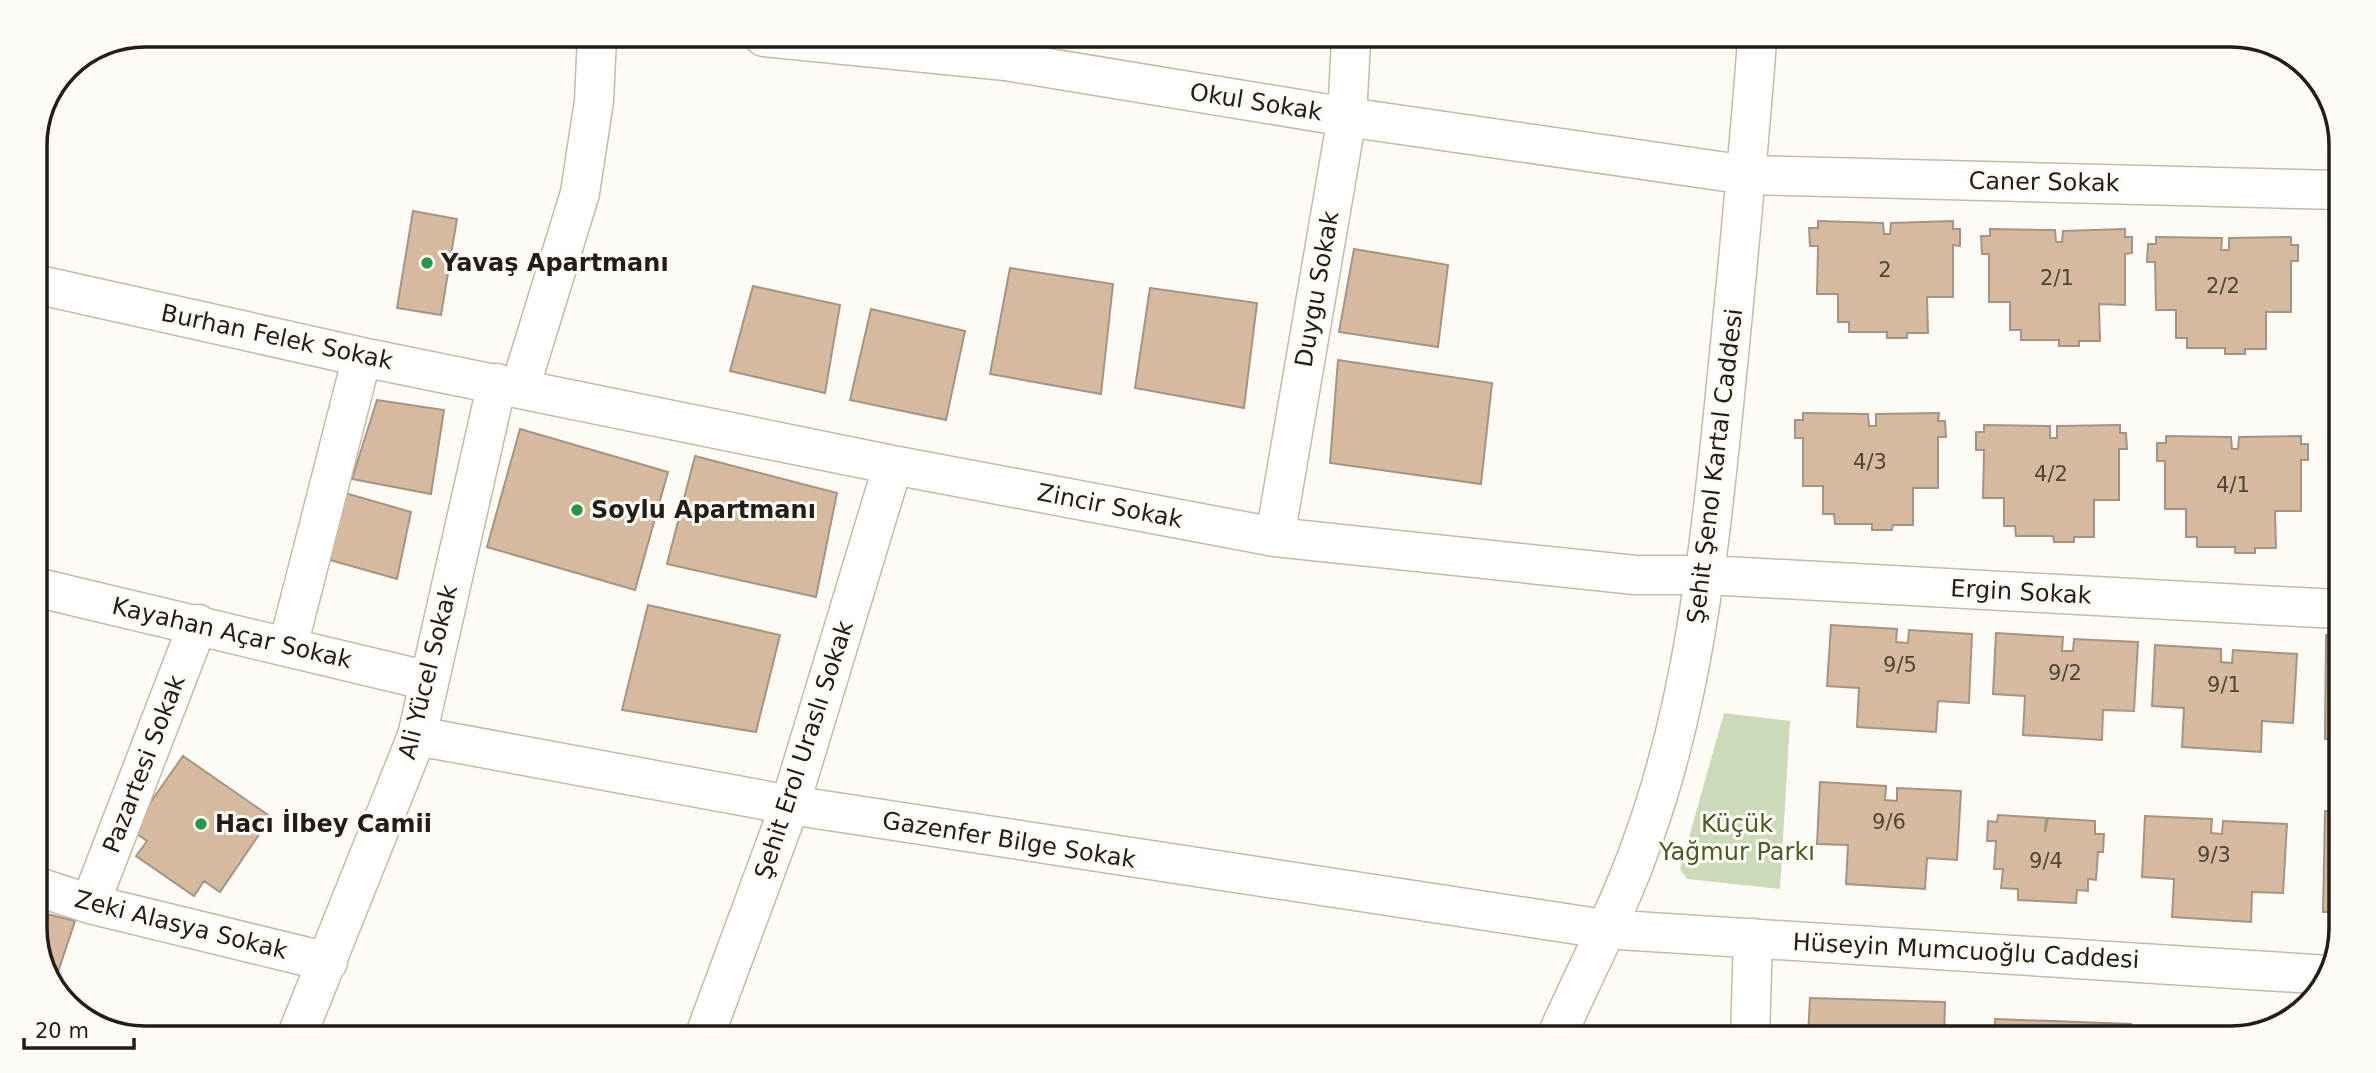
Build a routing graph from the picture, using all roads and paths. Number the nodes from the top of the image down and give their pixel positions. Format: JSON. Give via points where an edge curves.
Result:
{"nodes":[{"id":1,"x":597,"y":47,"type":"edge"},
{"id":2,"x":865,"y":47,"type":"edge"},
{"id":3,"x":1351,"y":47,"type":"edge"},
{"id":4,"x":1757,"y":47,"type":"edge"},
{"id":5,"x":1347,"y":117,"type":"junction"},
{"id":6,"x":1747,"y":175,"type":"junction"},
{"id":7,"x":2329,"y":190,"type":"edge"},
{"id":8,"x":47,"y":287,"type":"edge"},
{"id":9,"x":362,"y":357,"type":"junction"},
{"id":10,"x":508,"y":385,"type":"junction"},
{"id":11,"x":893,"y":465,"type":"junction"},
{"id":12,"x":1275,"y":537,"type":"junction"},
{"id":13,"x":1707,"y":575,"type":"junction"},
{"id":14,"x":47,"y":590,"type":"edge"},
{"id":15,"x":2329,"y":609,"type":"edge"},
{"id":16,"x":198,"y":624,"type":"junction"},
{"id":17,"x":288,"y":646,"type":"junction"},
{"id":18,"x":429,"y":681,"type":"junction"},
{"id":19,"x":417,"y":736,"type":"junction"},
{"id":20,"x":790,"y":806,"type":"junction"},
{"id":21,"x":47,"y":890,"type":"edge"},
{"id":22,"x":90,"y":904,"type":"junction"},
{"id":23,"x":1604,"y":929,"type":"junction"},
{"id":24,"x":1753,"y":939,"type":"junction"},
{"id":25,"x":328,"y":962,"type":"junction"},
{"id":26,"x":2317,"y":974,"type":"edge"},
{"id":27,"x":301,"y":1026,"type":"edge"},
{"id":28,"x":708,"y":1026,"type":"edge"},
{"id":29,"x":1561,"y":1026,"type":"edge"},
{"id":30,"x":1750,"y":1026,"type":"edge"}],
"edges":[{"from":1,"to":10,"type":"street","name":"Ali Yücel Sokak","via":[[594,101],[580,193]]},
{"from":2,"to":5,"type":"street","name":"Okul Sokak","via":[[1006,61]]},
{"from":3,"to":5,"type":"street","name":"Duygu Sokak"},
{"from":4,"to":6,"type":"street","name":"Şehit Şenol Kartal Caddesi"},
{"from":5,"to":6,"type":"street","name":"Okul Sokak"},
{"from":5,"to":12,"type":"street","name":"Duygu Sokak"},
{"from":6,"to":7,"type":"street","name":"Caner Sokak"},
{"from":6,"to":13,"type":"street","name":"Şehit Şenol Kartal Caddesi"},
{"from":8,"to":9,"type":"street","name":"Burhan Felek Sokak"},
{"from":9,"to":10,"type":"street","name":"Burhan Felek Sokak"},
{"from":9,"to":17,"type":"street"},
{"from":10,"to":11,"type":"street","name":"Zincir Sokak"},
{"from":10,"to":18,"type":"street","name":"Ali Yücel Sokak"},
{"from":11,"to":12,"type":"street","name":"Zincir Sokak"},
{"from":11,"to":20,"type":"street","name":"Şehit Erol Uraslı Sokak"},
{"from":12,"to":13,"type":"street","name":"Zincir Sokak","via":[[1635,575]]},
{"from":13,"to":15,"type":"street","name":"Ergin Sokak"},
{"from":13,"to":23,"type":"street","name":"Şehit Şenol Kartal Caddesi","via":[[1669,754],[1644,838]]},
{"from":14,"to":16,"type":"street","name":"Kayahan Açar Sokak"},
{"from":16,"to":17,"type":"street","name":"Kayahan Açar Sokak"},
{"from":16,"to":22,"type":"street","name":"Pazartesi Sokak"},
{"from":17,"to":18,"type":"street","name":"Kayahan Açar Sokak"},
{"from":18,"to":19,"type":"street","name":"Ali Yücel Sokak"},
{"from":19,"to":20,"type":"street","name":"Gazenfer Bilge Sokak"},
{"from":19,"to":25,"type":"street","name":"Ali Yücel Sokak"},
{"from":20,"to":23,"type":"street","name":"Gazenfer Bilge Sokak"},
{"from":20,"to":28,"type":"street","name":"Şehit Erol Uraslı Sokak"},
{"from":21,"to":22,"type":"street","name":"Zeki Alasya Sokak"},
{"from":22,"to":25,"type":"street","name":"Zeki Alasya Sokak"},
{"from":23,"to":24,"type":"street","name":"Hüseyin Mumcuoğlu Caddesi"},
{"from":23,"to":29,"type":"street","name":"Şehit Şenol Kartal Caddesi"},
{"from":24,"to":26,"type":"street","name":"Hüseyin Mumcuoğlu Caddesi"},
{"from":24,"to":30,"type":"street"},
{"from":25,"to":27,"type":"street","name":"Ali Yücel Sokak"}]}
